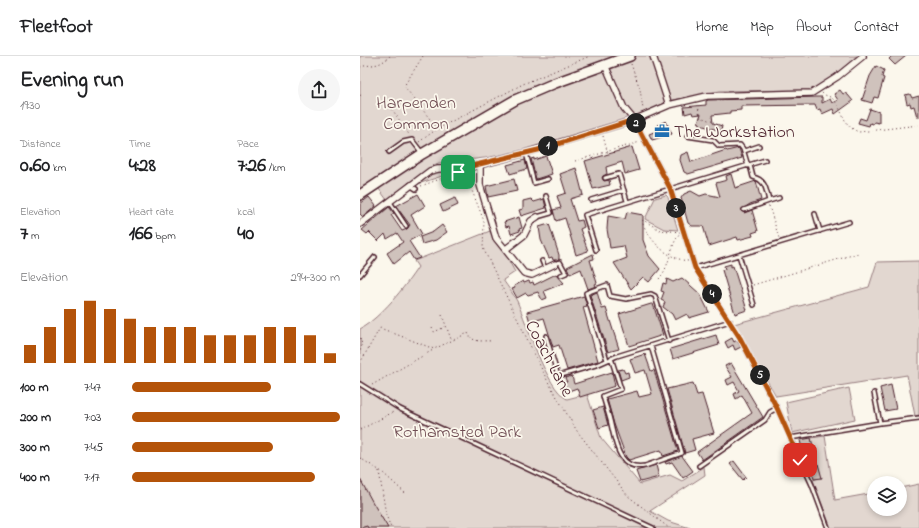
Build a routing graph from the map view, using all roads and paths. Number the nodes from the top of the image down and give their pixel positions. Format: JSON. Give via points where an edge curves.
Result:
{"nodes":[{"id":1,"x":390,"y":56,"type":"edge"},
{"id":2,"x":423,"y":56,"type":"edge"},
{"id":3,"x":590,"y":56,"type":"edge"},
{"id":4,"x":653,"y":56,"type":"edge"},
{"id":5,"x":863,"y":56,"type":"edge"},
{"id":6,"x":630,"y":58,"type":"edge"},
{"id":7,"x":605,"y":65,"type":"junction"},
{"id":8,"x":360,"y":67,"type":"edge"},
{"id":9,"x":818,"y":90,"type":"junction"},
{"id":10,"x":696,"y":98,"type":"junction"},
{"id":11,"x":669,"y":105,"type":"junction"},
{"id":12,"x":390,"y":106,"type":"dead end"},
{"id":13,"x":644,"y":115,"type":"junction"},
{"id":14,"x":634,"y":120,"type":"junction"},
{"id":15,"x":714,"y":122,"type":"dead end"},
{"id":16,"x":919,"y":125,"type":"edge"},
{"id":17,"x":438,"y":129,"type":"junction"},
{"id":18,"x":601,"y":130,"type":"junction"},
{"id":19,"x":687,"y":136,"type":"dead end"},
{"id":20,"x":412,"y":140,"type":"junction"},
{"id":21,"x":645,"y":141,"type":"junction"},
{"id":22,"x":416,"y":145,"type":"junction"},
{"id":23,"x":759,"y":146,"type":"dead end"},
{"id":24,"x":744,"y":151,"type":"junction"},
{"id":25,"x":389,"y":152,"type":"dead end"},
{"id":26,"x":608,"y":152,"type":"junction"},
{"id":27,"x":526,"y":153,"type":"junction"},
{"id":28,"x":422,"y":154,"type":"junction"},
{"id":29,"x":608,"y":154,"type":"dead end"},
{"id":30,"x":765,"y":160,"type":"dead end"},
{"id":31,"x":576,"y":161,"type":"dead end"},
{"id":32,"x":480,"y":165,"type":"junction"},
{"id":33,"x":749,"y":165,"type":"junction"},
{"id":34,"x":463,"y":168,"type":"junction"},
{"id":35,"x":451,"y":175,"type":"dead end"},
{"id":36,"x":605,"y":178,"type":"dead end"},
{"id":37,"x":548,"y":179,"type":"dead end"},
{"id":38,"x":413,"y":187,"type":"junction"},
{"id":39,"x":670,"y":188,"type":"junction"},
{"id":40,"x":624,"y":190,"type":"junction"},
{"id":41,"x":360,"y":195,"type":"edge"},
{"id":42,"x":546,"y":196,"type":"dead end"},
{"id":43,"x":779,"y":198,"type":"dead end"},
{"id":44,"x":591,"y":200,"type":"dead end"},
{"id":45,"x":627,"y":201,"type":"junction"},
{"id":46,"x":390,"y":202,"type":"junction"},
{"id":47,"x":769,"y":202,"type":"junction"},
{"id":48,"x":744,"y":210,"type":"dead end"},
{"id":49,"x":815,"y":214,"type":"dead end"},
{"id":50,"x":537,"y":217,"type":"joint"},
{"id":51,"x":849,"y":222,"type":"dead end"},
{"id":52,"x":360,"y":224,"type":"edge"},
{"id":53,"x":406,"y":226,"type":"dead end"},
{"id":54,"x":682,"y":231,"type":"junction"},
{"id":55,"x":820,"y":231,"type":"junction"},
{"id":56,"x":781,"y":242,"type":"junction"},
{"id":57,"x":506,"y":249,"type":"junction"},
{"id":58,"x":596,"y":250,"type":"dead end"},
{"id":59,"x":858,"y":254,"type":"dead end"},
{"id":60,"x":739,"y":255,"type":"junction"},
{"id":61,"x":670,"y":256,"type":"junction"},
{"id":62,"x":375,"y":257,"type":"dead end"},
{"id":63,"x":542,"y":261,"type":"dead end"},
{"id":64,"x":692,"y":261,"type":"junction"},
{"id":65,"x":555,"y":264,"type":"joint"},
{"id":66,"x":545,"y":268,"type":"junction"},
{"id":67,"x":695,"y":268,"type":"junction"},
{"id":68,"x":360,"y":275,"type":"edge"},
{"id":69,"x":561,"y":275,"type":"dead end"},
{"id":70,"x":659,"y":279,"type":"dead end"},
{"id":71,"x":748,"y":286,"type":"junction"},
{"id":72,"x":754,"y":305,"type":"dead end"},
{"id":73,"x":442,"y":315,"type":"dead end"},
{"id":74,"x":730,"y":321,"type":"junction"},
{"id":75,"x":446,"y":327,"type":"junction"},
{"id":76,"x":432,"y":328,"type":"dead end"},
{"id":77,"x":546,"y":336,"type":"dead end"},
{"id":78,"x":360,"y":338,"type":"edge"},
{"id":79,"x":452,"y":340,"type":"junction"},
{"id":80,"x":492,"y":341,"type":"dead end"},
{"id":81,"x":669,"y":341,"type":"junction"},
{"id":82,"x":650,"y":346,"type":"junction"},
{"id":83,"x":434,"y":349,"type":"junction"},
{"id":84,"x":360,"y":352,"type":"edge"},
{"id":85,"x":611,"y":358,"type":"junction"},
{"id":86,"x":607,"y":360,"type":"junction"},
{"id":87,"x":360,"y":363,"type":"edge"},
{"id":88,"x":360,"y":384,"type":"edge"},
{"id":89,"x":366,"y":388,"type":"junction"},
{"id":90,"x":874,"y":392,"type":"dead end"},
{"id":91,"x":777,"y":408,"type":"junction"},
{"id":92,"x":400,"y":409,"type":"junction"},
{"id":93,"x":919,"y":418,"type":"edge"},
{"id":94,"x":880,"y":423,"type":"junction"},
{"id":95,"x":360,"y":430,"type":"edge"},
{"id":96,"x":790,"y":438,"type":"junction"},
{"id":97,"x":360,"y":458,"type":"edge"},
{"id":98,"x":699,"y":466,"type":"dead end"},
{"id":99,"x":379,"y":471,"type":"junction"},
{"id":100,"x":406,"y":494,"type":"dead end"},
{"id":101,"x":390,"y":528,"type":"edge"},
{"id":102,"x":653,"y":528,"type":"edge"},
{"id":103,"x":669,"y":528,"type":"edge"},
{"id":104,"x":828,"y":528,"type":"edge"}],
"edges":[{"from":1,"to":8,"type":"path","via":[[381,64]]},
{"from":2,"to":17,"type":"path","via":[[404,86]]},
{"from":3,"to":17,"type":"path","via":[[524,84]]},
{"from":4,"to":11,"type":"street"},
{"from":5,"to":9,"type":"street"},
{"from":6,"to":7,"type":"main road"},
{"from":6,"to":13,"type":"path","via":[[636,74]]},
{"from":7,"to":14,"type":"street","via":[[624,108]]},
{"from":7,"to":28,"type":"main road","via":[[515,100]]},
{"from":9,"to":10,"type":"street","via":[[805,93],[724,94]]},
{"from":9,"to":16,"type":"path","via":[[834,100],[845,123],[859,132]]},
{"from":10,"to":11,"type":"street"},
{"from":10,"to":15,"type":"path","via":[[700,117]]},
{"from":11,"to":13,"type":"street"},
{"from":12,"to":20,"type":"path"},
{"from":13,"to":14,"type":"street"},
{"from":14,"to":18,"type":"street"},
{"from":14,"to":21,"type":"lane"},
{"from":17,"to":22,"type":"path"},
{"from":18,"to":26,"type":"path"},
{"from":18,"to":27,"type":"street"},
{"from":19,"to":24,"type":"lane","via":[[713,140],[719,146],[740,145]]},
{"from":20,"to":22,"type":"lane"},
{"from":20,"to":25,"type":"lane","via":[[403,142]]},
{"from":21,"to":26,"type":"path"},
{"from":21,"to":39,"type":"lane"},
{"from":22,"to":28,"type":"lane"},
{"from":23,"to":24,"type":"lane"},
{"from":24,"to":33,"type":"lane"},
{"from":26,"to":29,"type":"path"},
{"from":26,"to":31,"type":"path"},
{"from":27,"to":32,"type":"street"},
{"from":27,"to":37,"type":"lane","via":[[534,183]]},
{"from":28,"to":41,"type":"main road"},
{"from":30,"to":33,"type":"lane"},
{"from":32,"to":34,"type":"street"},
{"from":32,"to":57,"type":"street","via":[[480,185],[492,229]]},
{"from":33,"to":39,"type":"lane"},
{"from":33,"to":47,"type":"lane","via":[[753,177],[760,179],[764,184]]},
{"from":34,"to":38,"type":"street","via":[[434,170]]},
{"from":34,"to":103,"type":"path","name":"Coach Lane","via":[[484,221],[483,248],[547,380],[577,431],[628,496]]},
{"from":35,"to":38,"type":"path"},
{"from":36,"to":40,"type":"lane","via":[[620,174]]},
{"from":38,"to":46,"type":"street"},
{"from":39,"to":45,"type":"lane"},
{"from":39,"to":54,"type":"lane"},
{"from":40,"to":44,"type":"lane"},
{"from":40,"to":45,"type":"lane"},
{"from":42,"to":50,"type":"lane","via":[[551,213]]},
{"from":43,"to":47,"type":"lane"},
{"from":45,"to":58,"type":"lane","via":[[585,215]]},
{"from":46,"to":52,"type":"street"},
{"from":46,"to":53,"type":"lane"},
{"from":47,"to":48,"type":"lane"},
{"from":47,"to":56,"type":"path"},
{"from":49,"to":55,"type":"lane"},
{"from":50,"to":57,"type":"street","via":[[531,221],[524,235]]},
{"from":51,"to":55,"type":"lane"},
{"from":54,"to":61,"type":"path","via":[[672,246]]},
{"from":54,"to":61,"type":"path","via":[[660,230],[643,220],[652,239]]},
{"from":54,"to":64,"type":"lane"},
{"from":55,"to":56,"type":"lane"},
{"from":56,"to":60,"type":"lane"},
{"from":57,"to":66,"type":"street","via":[[524,273],[532,275]]},
{"from":59,"to":71,"type":"path"},
{"from":60,"to":67,"type":"lane"},
{"from":60,"to":71,"type":"lane"},
{"from":61,"to":64,"type":"path"},
{"from":61,"to":70,"type":"path"},
{"from":62,"to":68,"type":"lane"},
{"from":63,"to":66,"type":"lane"},
{"from":64,"to":67,"type":"lane"},
{"from":65,"to":66,"type":"street"},
{"from":65,"to":69,"type":"lane","via":[[560,262],[564,268],[566,273]]},
{"from":67,"to":74,"type":"lane"},
{"from":71,"to":72,"type":"lane"},
{"from":73,"to":75,"type":"path"},
{"from":74,"to":81,"type":"lane"},
{"from":74,"to":91,"type":"lane"},
{"from":75,"to":76,"type":"path","via":[[434,332]]},
{"from":75,"to":79,"type":"path"},
{"from":77,"to":86,"type":"lane","via":[[558,376]]},
{"from":78,"to":84,"type":"path"},
{"from":79,"to":80,"type":"path","via":[[468,333],[478,342]]},
{"from":79,"to":83,"type":"path"},
{"from":81,"to":82,"type":"lane"},
{"from":81,"to":86,"type":"lane","via":[[655,296],[651,294],[622,299],[610,296],[607,286],[586,293]]},
{"from":82,"to":85,"type":"lane"},
{"from":82,"to":85,"type":"lane","via":[[682,453],[645,466],[640,467],[626,462],[617,449],[603,396],[621,389]]},
{"from":83,"to":87,"type":"path","via":[[380,328]]},
{"from":83,"to":89,"type":"path"},
{"from":85,"to":86,"type":"lane"},
{"from":88,"to":89,"type":"lane"},
{"from":89,"to":92,"type":"lane"},
{"from":90,"to":94,"type":"lane"},
{"from":91,"to":96,"type":"lane"},
{"from":91,"to":98,"type":"lane","via":[[770,412],[765,420]]},
{"from":92,"to":95,"type":"path"},
{"from":92,"to":102,"type":"lane"},
{"from":93,"to":94,"type":"lane"},
{"from":94,"to":96,"type":"lane"},
{"from":96,"to":104,"type":"lane"},
{"from":97,"to":99,"type":"path"},
{"from":99,"to":100,"type":"path"},
{"from":99,"to":101,"type":"path"}]}
